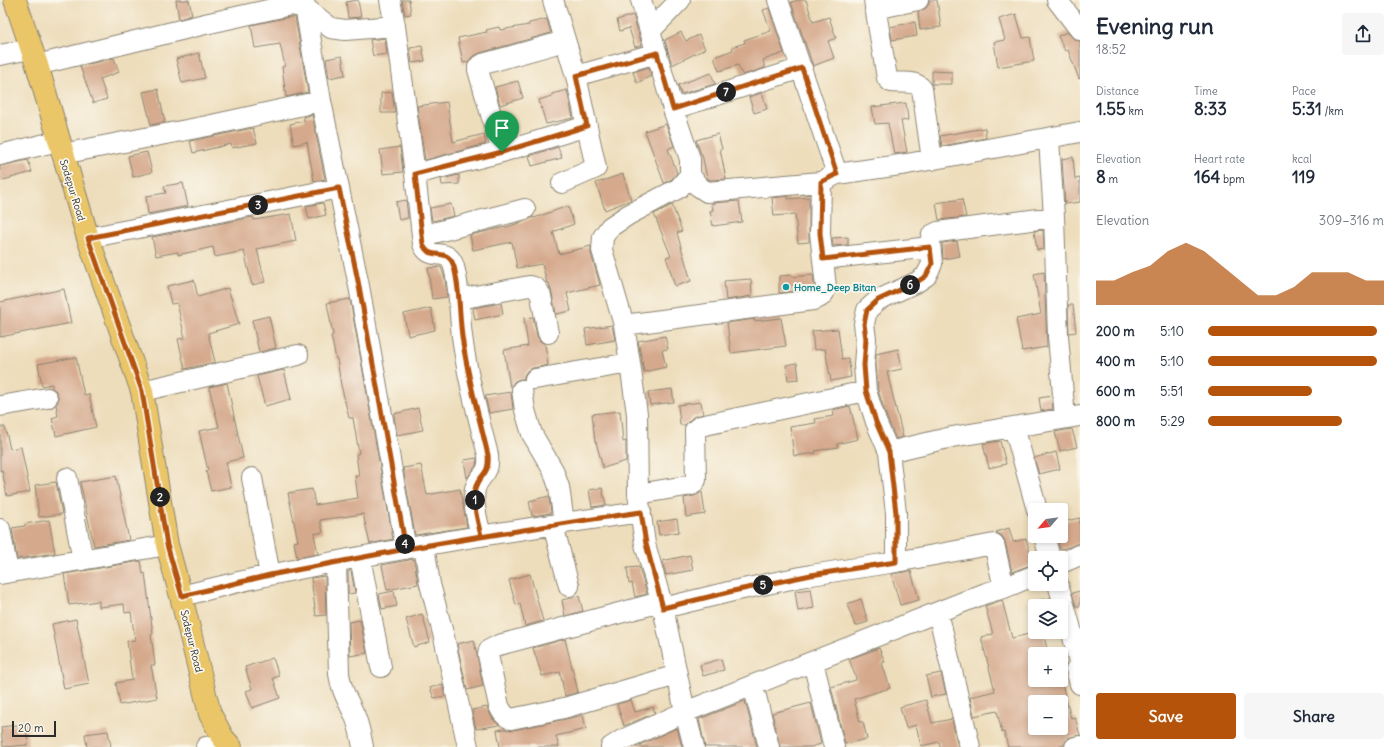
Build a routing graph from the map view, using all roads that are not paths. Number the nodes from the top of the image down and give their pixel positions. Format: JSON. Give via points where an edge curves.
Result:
{"nodes":[{"id":1,"x":15,"y":0,"type":"edge"},
{"id":2,"x":390,"y":0,"type":"edge"},
{"id":3,"x":553,"y":0,"type":"edge"},
{"id":4,"x":641,"y":0,"type":"edge"},
{"id":5,"x":680,"y":0,"type":"edge"},
{"id":6,"x":778,"y":0,"type":"edge"},
{"id":7,"x":918,"y":0,"type":"edge"},
{"id":8,"x":1057,"y":0,"type":"edge"},
{"id":9,"x":304,"y":4,"type":"edge"},
{"id":10,"x":875,"y":4,"type":"edge"},
{"id":11,"x":395,"y":26,"type":"junction"},
{"id":12,"x":1080,"y":30,"type":"edge"},
{"id":13,"x":650,"y":31,"type":"junction"},
{"id":14,"x":565,"y":41,"type":"junction"},
{"id":15,"x":657,"y":53,"type":"junction"},
{"id":16,"x":0,"y":55,"type":"edge"},
{"id":17,"x":33,"y":57,"type":"junction"},
{"id":18,"x":802,"y":68,"type":"junction"},
{"id":19,"x":576,"y":76,"type":"junction"},
{"id":20,"x":321,"y":101,"type":"junction"},
{"id":21,"x":673,"y":109,"type":"junction"},
{"id":22,"x":587,"y":126,"type":"junction"},
{"id":23,"x":1080,"y":132,"type":"edge"},
{"id":24,"x":1049,"y":139,"type":"junction"},
{"id":25,"x":60,"y":147,"type":"junction"},
{"id":26,"x":502,"y":152,"type":"junction"},
{"id":27,"x":0,"y":155,"type":"edge"},
{"id":28,"x":932,"y":160,"type":"junction"},
{"id":29,"x":415,"y":174,"type":"junction"},
{"id":30,"x":690,"y":175,"type":"junction"},
{"id":31,"x":829,"y":178,"type":"junction"},
{"id":32,"x":562,"y":183,"type":"dead end"},
{"id":33,"x":339,"y":188,"type":"junction"},
{"id":34,"x":525,"y":209,"type":"dead end"},
{"id":35,"x":1054,"y":217,"type":"junction"},
{"id":36,"x":422,"y":236,"type":"junction"},
{"id":37,"x":88,"y":238,"type":"junction"},
{"id":38,"x":930,"y":247,"type":"junction"},
{"id":39,"x":823,"y":259,"type":"junction"},
{"id":40,"x":459,"y":299,"type":"junction"},
{"id":41,"x":624,"y":325,"type":"junction"},
{"id":42,"x":548,"y":332,"type":"dead end"},
{"id":43,"x":298,"y":355,"type":"dead end"},
{"id":44,"x":630,"y":363,"type":"junction"},
{"id":45,"x":142,"y":391,"type":"junction"},
{"id":46,"x":866,"y":391,"type":"junction"},
{"id":47,"x":47,"y":398,"type":"dead end"},
{"id":48,"x":0,"y":406,"type":"edge"},
{"id":49,"x":1072,"y":417,"type":"edge"},
{"id":50,"x":1014,"y":426,"type":"junction"},
{"id":51,"x":889,"y":452,"type":"junction"},
{"id":52,"x":67,"y":478,"type":"dead end"},
{"id":53,"x":252,"y":478,"type":"dead end"},
{"id":54,"x":640,"y":503,"type":"junction"},
{"id":55,"x":1035,"y":503,"type":"edge"},
{"id":56,"x":558,"y":524,"type":"junction"},
{"id":57,"x":0,"y":529,"type":"edge"},
{"id":58,"x":481,"y":536,"type":"junction"},
{"id":59,"x":167,"y":545,"type":"junction"},
{"id":60,"x":415,"y":547,"type":"junction"},
{"id":61,"x":1080,"y":554,"type":"edge"},
{"id":62,"x":360,"y":558,"type":"junction"},
{"id":63,"x":83,"y":560,"type":"junction"},
{"id":64,"x":1068,"y":560,"type":"edge"},
{"id":65,"x":336,"y":562,"type":"junction"},
{"id":66,"x":896,"y":562,"type":"junction"},
{"id":67,"x":4,"y":573,"type":"edge"},
{"id":68,"x":270,"y":575,"type":"junction"},
{"id":69,"x":1028,"y":578,"type":"edge"},
{"id":70,"x":569,"y":586,"type":"dead end"},
{"id":71,"x":1004,"y":588,"type":"junction"},
{"id":72,"x":1060,"y":591,"type":"edge"},
{"id":73,"x":182,"y":596,"type":"junction"},
{"id":74,"x":662,"y":605,"type":"junction"},
{"id":75,"x":938,"y":612,"type":"junction"},
{"id":76,"x":813,"y":662,"type":"junction"},
{"id":77,"x":381,"y":667,"type":"dead end"},
{"id":78,"x":1080,"y":667,"type":"edge"},
{"id":79,"x":677,"y":675,"type":"junction"},
{"id":80,"x":1080,"y":684,"type":"edge"},
{"id":81,"x":753,"y":685,"type":"junction"},
{"id":82,"x":685,"y":712,"type":"junction"},
{"id":83,"x":221,"y":745,"type":"edge"},
{"id":84,"x":1080,"y":746,"type":"edge"},
{"id":85,"x":362,"y":747,"type":"edge"},
{"id":86,"x":468,"y":747,"type":"edge"},
{"id":87,"x":611,"y":747,"type":"edge"},
{"id":88,"x":694,"y":747,"type":"edge"},
{"id":89,"x":769,"y":747,"type":"edge"},
{"id":90,"x":834,"y":747,"type":"edge"},
{"id":91,"x":970,"y":747,"type":"edge"},
{"id":92,"x":1075,"y":747,"type":"edge"}],
"edges":[{"from":1,"to":17,"type":"main road","name":"Sodepur Road"},
{"from":2,"to":11,"type":"street"},
{"from":3,"to":14,"type":"street"},
{"from":4,"to":13,"type":"street"},
{"from":5,"to":13,"type":"street"},
{"from":6,"to":18,"type":"street"},
{"from":7,"to":10,"type":"street"},
{"from":8,"to":12,"type":"street"},
{"from":9,"to":11,"type":"street","via":[[331,28],[345,30]]},
{"from":9,"to":17,"type":"street"},
{"from":9,"to":20,"type":"street"},
{"from":10,"to":28,"type":"street","via":[[887,78],[891,82],[914,82],[922,89]]},
{"from":11,"to":29,"type":"street"},
{"from":13,"to":15,"type":"street"},
{"from":14,"to":19,"type":"street"},
{"from":14,"to":26,"type":"street","via":[[478,67]]},
{"from":15,"to":19,"type":"street"},
{"from":15,"to":21,"type":"street"},
{"from":16,"to":17,"type":"street"},
{"from":17,"to":25,"type":"main road","name":"Sodepur Road"},
{"from":18,"to":21,"type":"street"},
{"from":18,"to":31,"type":"street"},
{"from":19,"to":22,"type":"street"},
{"from":20,"to":25,"type":"street","via":[[207,126]]},
{"from":20,"to":33,"type":"street"},
{"from":21,"to":30,"type":"street","via":[[690,159]]},
{"from":22,"to":26,"type":"street"},
{"from":22,"to":32,"type":"street","via":[[596,168]]},
{"from":23,"to":24,"type":"street"},
{"from":24,"to":28,"type":"street"},
{"from":24,"to":35,"type":"street"},
{"from":25,"to":27,"type":"street"},
{"from":25,"to":37,"type":"main road","name":"Sodepur Road"},
{"from":26,"to":29,"type":"street"},
{"from":28,"to":31,"type":"street"},
{"from":29,"to":36,"type":"street"},
{"from":30,"to":31,"type":"street","via":[[698,186],[707,192]]},
{"from":30,"to":41,"type":"street","via":[[679,188],[628,215],[610,227],[603,237],[602,250]]},
{"from":31,"to":39,"type":"street","via":[[820,233]]},
{"from":33,"to":37,"type":"street"},
{"from":33,"to":60,"type":"street"},
{"from":34,"to":36,"type":"street"},
{"from":35,"to":38,"type":"street","via":[[938,232],[932,235]]},
{"from":35,"to":49,"type":"street","via":[[1058,336]]},
{"from":36,"to":40,"type":"street","via":[[426,250],[430,253],[444,254],[450,259],[454,266]]},
{"from":37,"to":45,"type":"main road","name":"Sodepur Road"},
{"from":38,"to":39,"type":"street"},
{"from":38,"to":46,"type":"street","via":[[932,264],[926,276],[878,300],[867,310],[864,324]]},
{"from":39,"to":41,"type":"street","via":[[825,294],[814,300]]},
{"from":40,"to":42,"type":"street","via":[[535,287],[541,296]]},
{"from":40,"to":58,"type":"street","via":[[469,374],[488,455],[486,472],[476,487],[474,497]]},
{"from":41,"to":44,"type":"street"},
{"from":43,"to":45,"type":"street"},
{"from":44,"to":54,"type":"street","via":[[637,414]]},
{"from":44,"to":56,"type":"street","via":[[528,384],[525,410],[532,434],[553,470],[559,487]]},
{"from":45,"to":59,"type":"main road","name":"Sodepur Road"},
{"from":46,"to":51,"type":"street"},
{"from":46,"to":54,"type":"street","via":[[700,426],[695,430],[696,480],[692,486]]},
{"from":47,"to":48,"type":"street"},
{"from":49,"to":50,"type":"street"},
{"from":50,"to":51,"type":"street"},
{"from":50,"to":55,"type":"street"},
{"from":51,"to":66,"type":"street","via":[[896,513]]},
{"from":52,"to":63,"type":"street"},
{"from":53,"to":68,"type":"street"},
{"from":54,"to":56,"type":"street"},
{"from":54,"to":74,"type":"street","via":[[646,544]]},
{"from":56,"to":58,"type":"street"},
{"from":56,"to":70,"type":"street"},
{"from":57,"to":67,"type":"street"},
{"from":58,"to":60,"type":"street"},
{"from":59,"to":63,"type":"street"},
{"from":59,"to":73,"type":"main road","name":"Sodepur Road"},
{"from":60,"to":62,"type":"street"},
{"from":60,"to":86,"type":"street","via":[[430,584]]},
{"from":61,"to":64,"type":"street"},
{"from":62,"to":65,"type":"street"},
{"from":62,"to":77,"type":"street"},
{"from":63,"to":67,"type":"street"},
{"from":65,"to":68,"type":"street"},
{"from":65,"to":85,"type":"street","via":[[340,680],[360,731]]},
{"from":66,"to":71,"type":"street","via":[[994,544]]},
{"from":66,"to":74,"type":"street","via":[[811,575]]},
{"from":68,"to":73,"type":"street"},
{"from":69,"to":71,"type":"street"},
{"from":71,"to":75,"type":"street"},
{"from":72,"to":78,"type":"street"},
{"from":73,"to":83,"type":"main road","name":"Sodepur Road","via":[[210,714]]},
{"from":74,"to":79,"type":"street"},
{"from":74,"to":79,"type":"street","via":[[499,645],[489,650],[488,655],[499,706],[506,717],[511,719],[564,708]]},
{"from":75,"to":76,"type":"street"},
{"from":75,"to":91,"type":"street"},
{"from":76,"to":81,"type":"street"},
{"from":76,"to":90,"type":"street"},
{"from":78,"to":80,"type":"street","via":[[1076,668]]},
{"from":79,"to":82,"type":"street"},
{"from":81,"to":82,"type":"street"},
{"from":81,"to":89,"type":"street"},
{"from":82,"to":87,"type":"street"},
{"from":82,"to":88,"type":"street"},
{"from":84,"to":92,"type":"street"}]}
